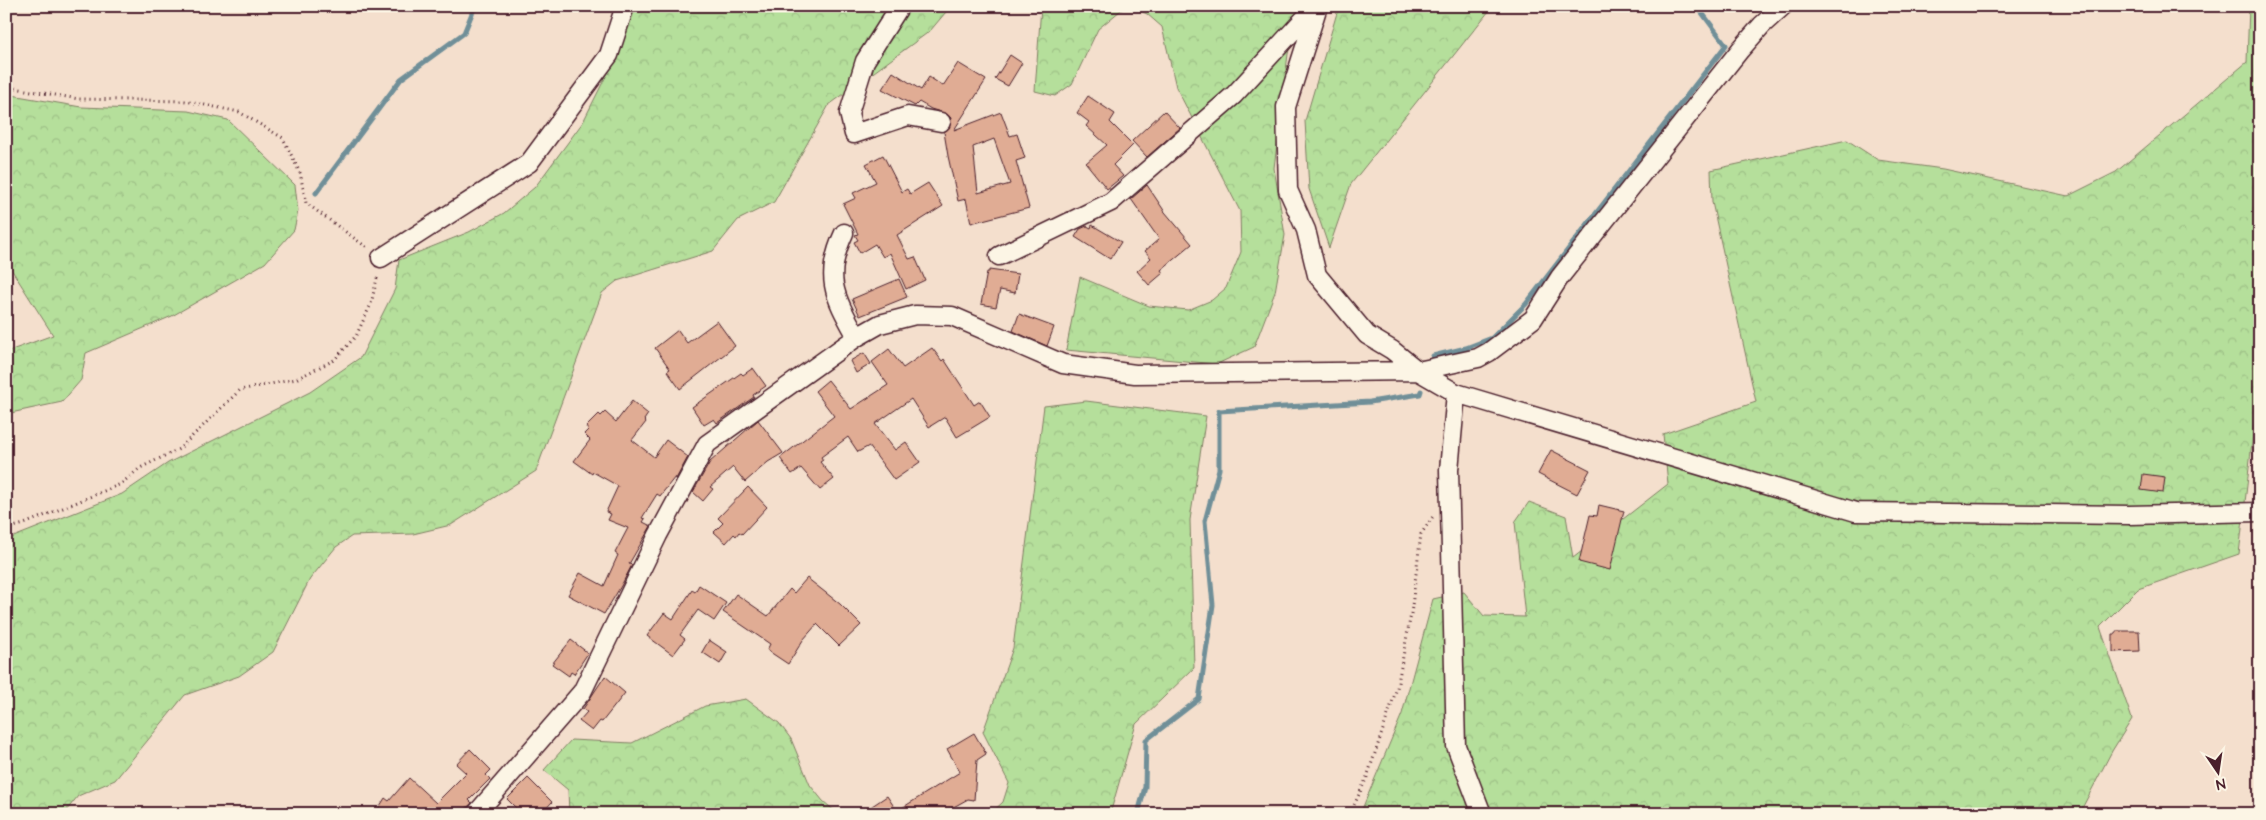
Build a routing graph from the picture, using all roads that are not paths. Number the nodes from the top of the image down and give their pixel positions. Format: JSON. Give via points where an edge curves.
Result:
{"nodes":[{"id":1,"x":625,"y":6,"type":"edge"},
{"id":2,"x":900,"y":6,"type":"edge"},
{"id":3,"x":1316,"y":6,"type":"edge"},
{"id":4,"x":1783,"y":6,"type":"edge"},
{"id":5,"x":941,"y":122,"type":"dead end"},
{"id":6,"x":844,"y":233,"type":"dead end"},
{"id":7,"x":999,"y":256,"type":"dead end"},
{"id":8,"x":381,"y":258,"type":"road end"},
{"id":9,"x":857,"y":337,"type":"junction"},
{"id":10,"x":1418,"y":371,"type":"junction"},
{"id":11,"x":1456,"y":393,"type":"junction"},
{"id":12,"x":2260,"y":512,"type":"edge"},
{"id":13,"x":476,"y":814,"type":"edge"},
{"id":14,"x":1482,"y":814,"type":"edge"}],
"edges":[{"from":1,"to":8,"type":"street","via":[[609,55],[529,163]]},
{"from":2,"to":5,"type":"street","via":[[865,61],[849,113],[854,134],[908,116]]},
{"from":3,"to":7,"type":"street","via":[[1234,95],[1111,202]]},
{"from":3,"to":10,"type":"street","via":[[1286,107],[1288,190],[1306,230],[1317,275],[1367,335]]},
{"from":4,"to":10,"type":"street","via":[[1740,50],[1560,277],[1533,319],[1478,358]]},
{"from":6,"to":9,"type":"street","via":[[836,250],[832,273],[836,299]]},
{"from":9,"to":10,"type":"street","via":[[880,324],[915,314],[952,316],[1063,364],[1135,374]]},
{"from":9,"to":13,"type":"street","via":[[707,444],[658,535],[582,692]]},
{"from":10,"to":11,"type":"street"},
{"from":11,"to":12,"type":"street","via":[[1856,512],[2130,515]]},
{"from":11,"to":14,"type":"street","via":[[1449,470],[1456,746]]}]}
